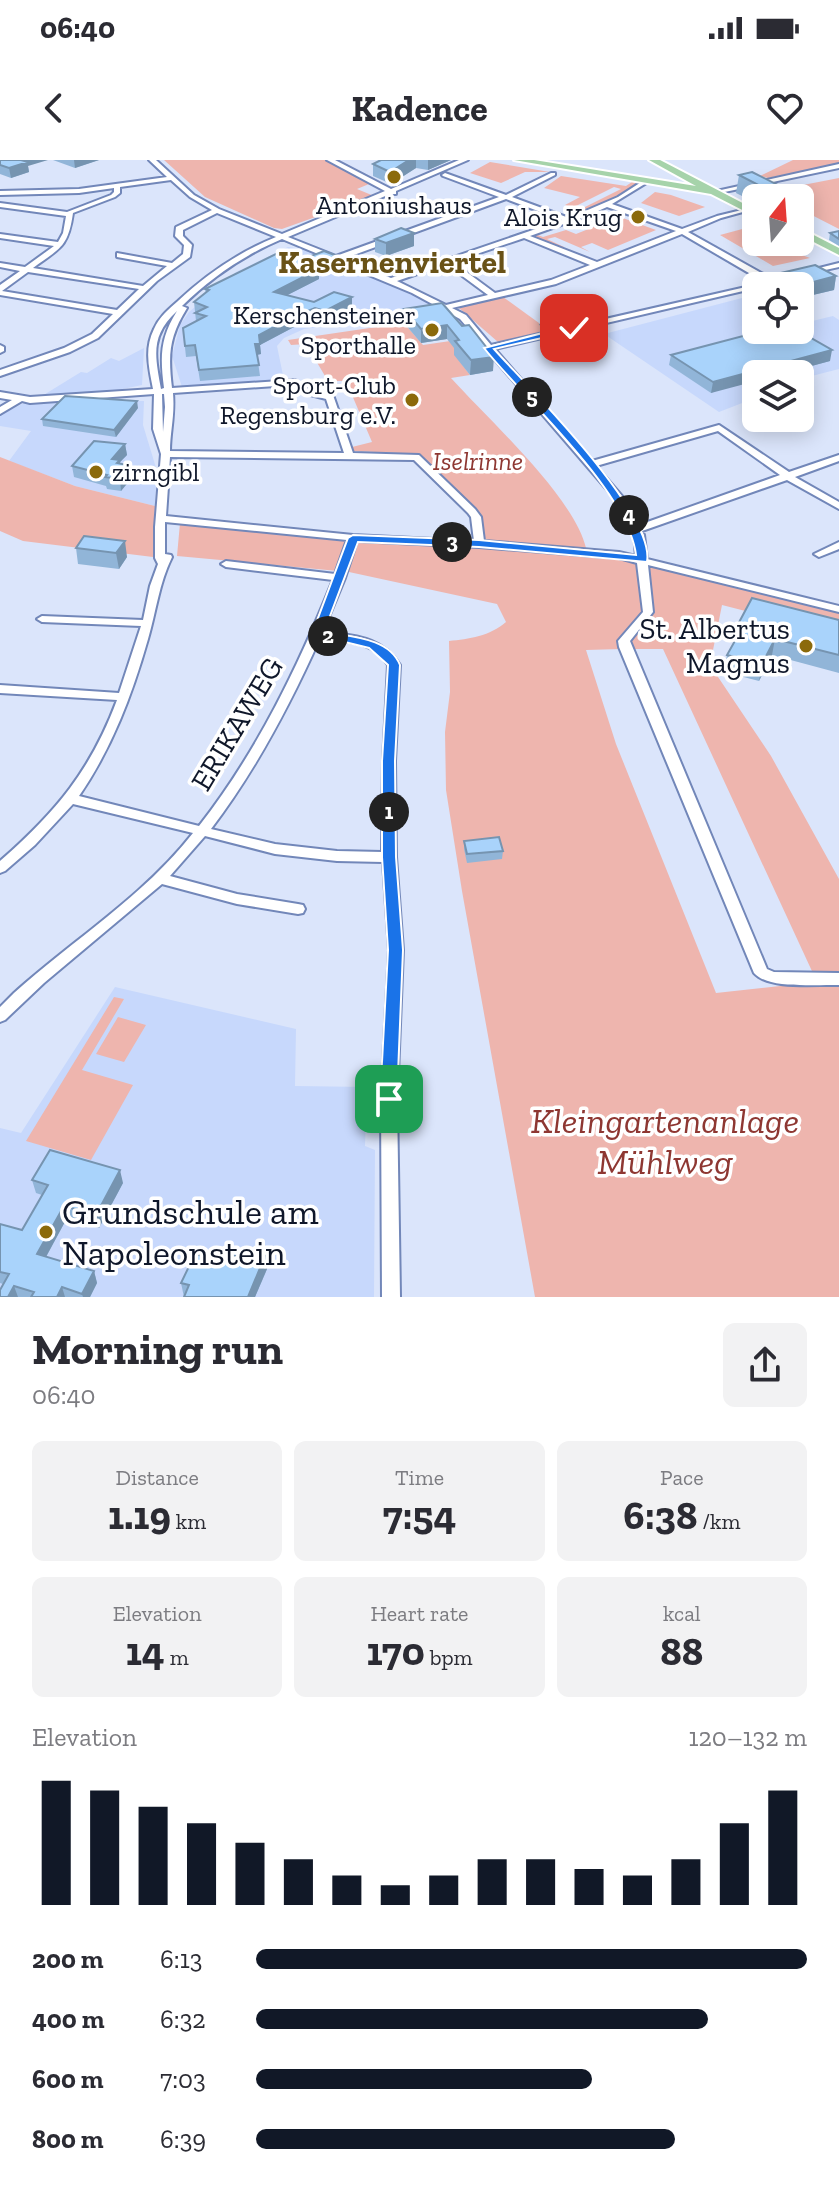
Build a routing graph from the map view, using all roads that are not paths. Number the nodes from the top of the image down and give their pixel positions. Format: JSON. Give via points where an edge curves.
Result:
{"nodes":[{"id":1,"x":152,"y":160,"type":"edge"},
{"id":2,"x":330,"y":160,"type":"edge"},
{"id":3,"x":465,"y":160,"type":"edge"},
{"id":4,"x":475,"y":160,"type":"edge"},
{"id":5,"x":518,"y":160,"type":"edge"},
{"id":6,"x":538,"y":160,"type":"edge"},
{"id":7,"x":653,"y":160,"type":"edge"},
{"id":8,"x":662,"y":160,"type":"edge"},
{"id":9,"x":839,"y":166,"type":"edge"},
{"id":10,"x":553,"y":174,"type":"dead end"},
{"id":11,"x":445,"y":175,"type":"junction"},
{"id":12,"x":172,"y":178,"type":"junction"},
{"id":13,"x":692,"y":179,"type":"junction"},
{"id":14,"x":646,"y":181,"type":"junction"},
{"id":15,"x":677,"y":183,"type":"junction"},
{"id":16,"x":117,"y":187,"type":"junction"},
{"id":17,"x":716,"y":190,"type":"junction"},
{"id":18,"x":0,"y":193,"type":"edge"},
{"id":19,"x":394,"y":193,"type":"junction"},
{"id":20,"x":505,"y":197,"type":"junction"},
{"id":21,"x":742,"y":204,"type":"edge"},
{"id":22,"x":0,"y":205,"type":"edge"},
{"id":23,"x":607,"y":205,"type":"junction"},
{"id":24,"x":217,"y":210,"type":"junction"},
{"id":25,"x":69,"y":214,"type":"junction"},
{"id":26,"x":742,"y":214,"type":"edge"},
{"id":27,"x":569,"y":220,"type":"junction"},
{"id":28,"x":684,"y":232,"type":"junction"},
{"id":29,"x":0,"y":236,"type":"edge"},
{"id":30,"x":525,"y":236,"type":"junction"},
{"id":31,"x":282,"y":237,"type":"junction"},
{"id":32,"x":814,"y":242,"type":"edge"},
{"id":33,"x":60,"y":245,"type":"junction"},
{"id":34,"x":120,"y":255,"type":"dead end"},
{"id":35,"x":839,"y":255,"type":"edge"},
{"id":36,"x":335,"y":259,"type":"junction"},
{"id":37,"x":445,"y":260,"type":"junction"},
{"id":38,"x":0,"y":265,"type":"edge"},
{"id":39,"x":173,"y":265,"type":"junction"},
{"id":40,"x":597,"y":265,"type":"junction"},
{"id":41,"x":839,"y":265,"type":"edge"},
{"id":42,"x":27,"y":269,"type":"junction"},
{"id":43,"x":816,"y":270,"type":"junction"},
{"id":44,"x":753,"y":272,"type":"edge"},
{"id":45,"x":808,"y":272,"type":"edge"},
{"id":46,"x":832,"y":279,"type":"edge"},
{"id":47,"x":390,"y":281,"type":"junction"},
{"id":48,"x":144,"y":288,"type":"junction"},
{"id":49,"x":742,"y":289,"type":"edge"},
{"id":50,"x":0,"y":291,"type":"edge"},
{"id":51,"x":494,"y":296,"type":"junction"},
{"id":52,"x":447,"y":307,"type":"junction"},
{"id":53,"x":120,"y":313,"type":"junction"},
{"id":54,"x":488,"y":348,"type":"junction"},
{"id":55,"x":0,"y":364,"type":"edge"},
{"id":56,"x":11,"y":369,"type":"junction"},
{"id":57,"x":0,"y":373,"type":"edge"},
{"id":58,"x":170,"y":391,"type":"junction"},
{"id":59,"x":157,"y":392,"type":"junction"},
{"id":60,"x":0,"y":395,"type":"edge"},
{"id":61,"x":19,"y":399,"type":"junction"},
{"id":62,"x":0,"y":411,"type":"edge"},
{"id":63,"x":165,"y":450,"type":"junction"},
{"id":64,"x":350,"y":457,"type":"junction"},
{"id":65,"x":839,"y":458,"type":"edge"},
{"id":66,"x":592,"y":464,"type":"junction"},
{"id":67,"x":786,"y":475,"type":"junction"},
{"id":68,"x":839,"y":506,"type":"edge"},
{"id":69,"x":163,"y":519,"type":"junction"},
{"id":70,"x":637,"y":529,"type":"junction"},
{"id":71,"x":353,"y":538,"type":"junction"},
{"id":72,"x":479,"y":544,"type":"junction"},
{"id":73,"x":839,"y":545,"type":"edge"},
{"id":74,"x":819,"y":554,"type":"dead end"},
{"id":75,"x":643,"y":559,"type":"junction"},
{"id":76,"x":226,"y":564,"type":"dead end"},
{"id":77,"x":340,"y":578,"type":"junction"},
{"id":78,"x":839,"y":609,"type":"edge"},
{"id":79,"x":42,"y":619,"type":"dead end"},
{"id":80,"x":148,"y":623,"type":"junction"},
{"id":81,"x":318,"y":634,"type":"junction"},
{"id":82,"x":0,"y":689,"type":"edge"},
{"id":83,"x":124,"y":697,"type":"junction"},
{"id":84,"x":72,"y":799,"type":"junction"},
{"id":85,"x":203,"y":831,"type":"junction"},
{"id":86,"x":389,"y":857,"type":"junction"},
{"id":87,"x":0,"y":868,"type":"edge"},
{"id":88,"x":159,"y":878,"type":"junction"},
{"id":89,"x":298,"y":909,"type":"dead end"},
{"id":90,"x":839,"y":979,"type":"edge"},
{"id":91,"x":0,"y":1016,"type":"edge"},
{"id":92,"x":391,"y":1297,"type":"edge"}],
"edges":[{"from":1,"to":12,"type":"street"},
{"from":2,"to":19,"type":"street"},
{"from":3,"to":19,"type":"street"},
{"from":4,"to":11,"type":"street"},
{"from":5,"to":14,"type":"main road"},
{"from":6,"to":15,"type":"main road"},
{"from":7,"to":13,"type":"main road"},
{"from":8,"to":17,"type":"main road"},
{"from":9,"to":17,"type":"street"},
{"from":10,"to":20,"type":"street"},
{"from":11,"to":20,"type":"street"},
{"from":11,"to":31,"type":"street"},
{"from":12,"to":16,"type":"street"},
{"from":12,"to":24,"type":"street"},
{"from":13,"to":15,"type":"main road"},
{"from":13,"to":17,"type":"main road"},
{"from":14,"to":17,"type":"main road"},
{"from":14,"to":23,"type":"street"},
{"from":15,"to":17,"type":"main road"},
{"from":16,"to":18,"type":"street"},
{"from":16,"to":25,"type":"street","via":[[113,196]]},
{"from":17,"to":21,"type":"main road"},
{"from":19,"to":31,"type":"street"},
{"from":20,"to":27,"type":"street"},
{"from":20,"to":36,"type":"street"},
{"from":22,"to":25,"type":"street"},
{"from":23,"to":27,"type":"street"},
{"from":23,"to":28,"type":"street"},
{"from":24,"to":31,"type":"street"},
{"from":24,"to":39,"type":"street","via":[[179,229],[189,251]]},
{"from":25,"to":33,"type":"street"},
{"from":26,"to":28,"type":"street"},
{"from":27,"to":30,"type":"street"},
{"from":28,"to":40,"type":"street"},
{"from":28,"to":44,"type":"street"},
{"from":29,"to":33,"type":"street"},
{"from":30,"to":37,"type":"street"},
{"from":30,"to":40,"type":"street"},
{"from":31,"to":36,"type":"street"},
{"from":31,"to":58,"type":"street","via":[[213,281],[174,320],[164,344]]},
{"from":31,"to":59,"type":"street","via":[[205,280],[164,319],[152,344]]},
{"from":32,"to":35,"type":"main road"},
{"from":33,"to":42,"type":"street"},
{"from":34,"to":39,"type":"street"},
{"from":36,"to":47,"type":"street"},
{"from":37,"to":47,"type":"street"},
{"from":37,"to":51,"type":"street"},
{"from":38,"to":42,"type":"street"},
{"from":39,"to":48,"type":"street"},
{"from":40,"to":51,"type":"street"},
{"from":41,"to":43,"type":"street"},
{"from":42,"to":48,"type":"street"},
{"from":42,"to":50,"type":"street"},
{"from":43,"to":45,"type":"street"},
{"from":43,"to":46,"type":"street"},
{"from":47,"to":52,"type":"street"},
{"from":48,"to":53,"type":"street"},
{"from":49,"to":54,"type":"street"},
{"from":50,"to":53,"type":"street"},
{"from":51,"to":52,"type":"street"},
{"from":52,"to":54,"type":"street","via":[[467,320]]},
{"from":53,"to":56,"type":"street","via":[[89,340]]},
{"from":54,"to":66,"type":"street"},
{"from":55,"to":56,"type":"street"},
{"from":56,"to":57,"type":"street"},
{"from":58,"to":59,"type":"street"},
{"from":58,"to":63,"type":"street","via":[[171,427]]},
{"from":58,"to":64,"type":"street","via":[[292,382],[330,397]]},
{"from":59,"to":61,"type":"street"},
{"from":59,"to":63,"type":"street","via":[[158,429]]},
{"from":60,"to":61,"type":"street"},
{"from":61,"to":62,"type":"street"},
{"from":63,"to":64,"type":"street"},
{"from":63,"to":69,"type":"street"},
{"from":64,"to":72,"type":"street","via":[[416,457],[472,511]]},
{"from":65,"to":67,"type":"street"},
{"from":66,"to":67,"type":"street","via":[[719,428]]},
{"from":66,"to":70,"type":"street"},
{"from":67,"to":68,"type":"street"},
{"from":67,"to":70,"type":"street"},
{"from":69,"to":71,"type":"street"},
{"from":69,"to":80,"type":"street","via":[[163,563]]},
{"from":70,"to":75,"type":"street"},
{"from":71,"to":72,"type":"street"},
{"from":71,"to":77,"type":"street","name":"ERIKAWEG"},
{"from":72,"to":75,"type":"street"},
{"from":73,"to":74,"type":"street"},
{"from":75,"to":78,"type":"street"},
{"from":75,"to":90,"type":"street","via":[[648,612],[624,641],[625,647],[761,973],[772,978]]},
{"from":76,"to":77,"type":"street"},
{"from":77,"to":81,"type":"street","name":"ERIKAWEG"},
{"from":79,"to":80,"type":"street"},
{"from":80,"to":83,"type":"street"},
{"from":81,"to":85,"type":"street","name":"ERIKAWEG"},
{"from":81,"to":86,"type":"street","via":[[373,645],[394,665]]},
{"from":82,"to":83,"type":"street"},
{"from":83,"to":84,"type":"street","via":[[103,751]]},
{"from":84,"to":85,"type":"street"},
{"from":84,"to":87,"type":"street"},
{"from":85,"to":86,"type":"street","via":[[303,853]]},
{"from":85,"to":88,"type":"street","name":"ERIKAWEG"},
{"from":86,"to":92,"type":"street","via":[[396,950],[389,1099]]},
{"from":88,"to":89,"type":"street"},
{"from":88,"to":91,"type":"street","name":"ERIKAWEG","via":[[49,968]]}]}
